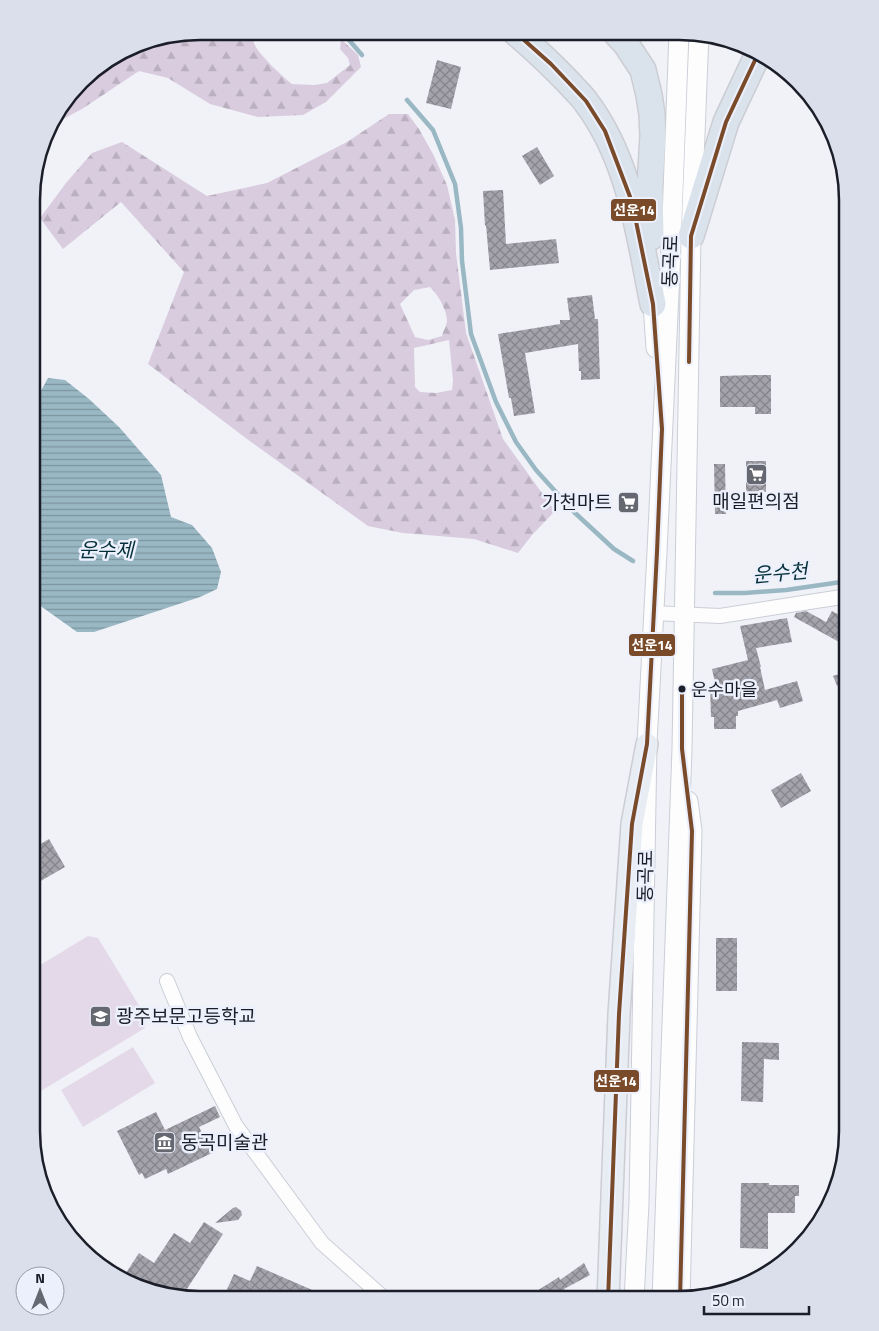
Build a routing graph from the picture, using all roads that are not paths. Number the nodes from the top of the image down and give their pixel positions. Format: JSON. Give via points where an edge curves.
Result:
{"nodes":[{"id":1,"x":524,"y":40,"type":"edge"},
{"id":2,"x":622,"y":40,"type":"edge"},
{"id":3,"x":678,"y":40,"type":"edge"},
{"id":4,"x":699,"y":41,"type":"edge"},
{"id":5,"x":755,"y":59,"type":"edge"},
{"id":6,"x":691,"y":236,"type":"junction"},
{"id":7,"x":652,"y":304,"type":"junction"},
{"id":8,"x":662,"y":429,"type":"junction"},
{"id":9,"x":839,"y":597,"type":"edge"},
{"id":10,"x":653,"y":614,"type":"junction"},
{"id":11,"x":684,"y":614,"type":"junction"},
{"id":12,"x":647,"y":744,"type":"junction"},
{"id":13,"x":682,"y":748,"type":"junction"},
{"id":14,"x":168,"y":981,"type":"dead end"},
{"id":15,"x":376,"y":1291,"type":"edge"},
{"id":16,"x":608,"y":1291,"type":"edge"},
{"id":17,"x":634,"y":1291,"type":"edge"},
{"id":18,"x":662,"y":1291,"type":"edge"},
{"id":19,"x":680,"y":1291,"type":"edge"}],
"edges":[{"from":1,"to":7,"type":"highway","via":[[586,101],[605,131],[632,202]]},
{"from":2,"to":7,"type":"highway","via":[[643,70],[652,114]]},
{"from":3,"to":8,"type":"main road","name":"동곡로"},
{"from":4,"to":6,"type":"main road","name":"동곡로"},
{"from":5,"to":6,"type":"highway","via":[[726,122]]},
{"from":6,"to":11,"type":"main road","name":"동곡로"},
{"from":7,"to":8,"type":"main road"},
{"from":8,"to":10,"type":"main road","name":"동곡로"},
{"from":9,"to":11,"type":"street","via":[[720,616]]},
{"from":10,"to":11,"type":"street"},
{"from":10,"to":12,"type":"main road","name":"동곡로"},
{"from":11,"to":13,"type":"main road","name":"동곡로"},
{"from":12,"to":16,"type":"main road","via":[[632,824],[621,985]]},
{"from":12,"to":17,"type":"main road","name":"동곡로","via":[[639,1204]]},
{"from":13,"to":18,"type":"main road","name":"동곡로"},
{"from":13,"to":19,"type":"main road","via":[[692,831]]},
{"from":14,"to":15,"type":"street","via":[[190,1037],[236,1126],[322,1243]]}]}
